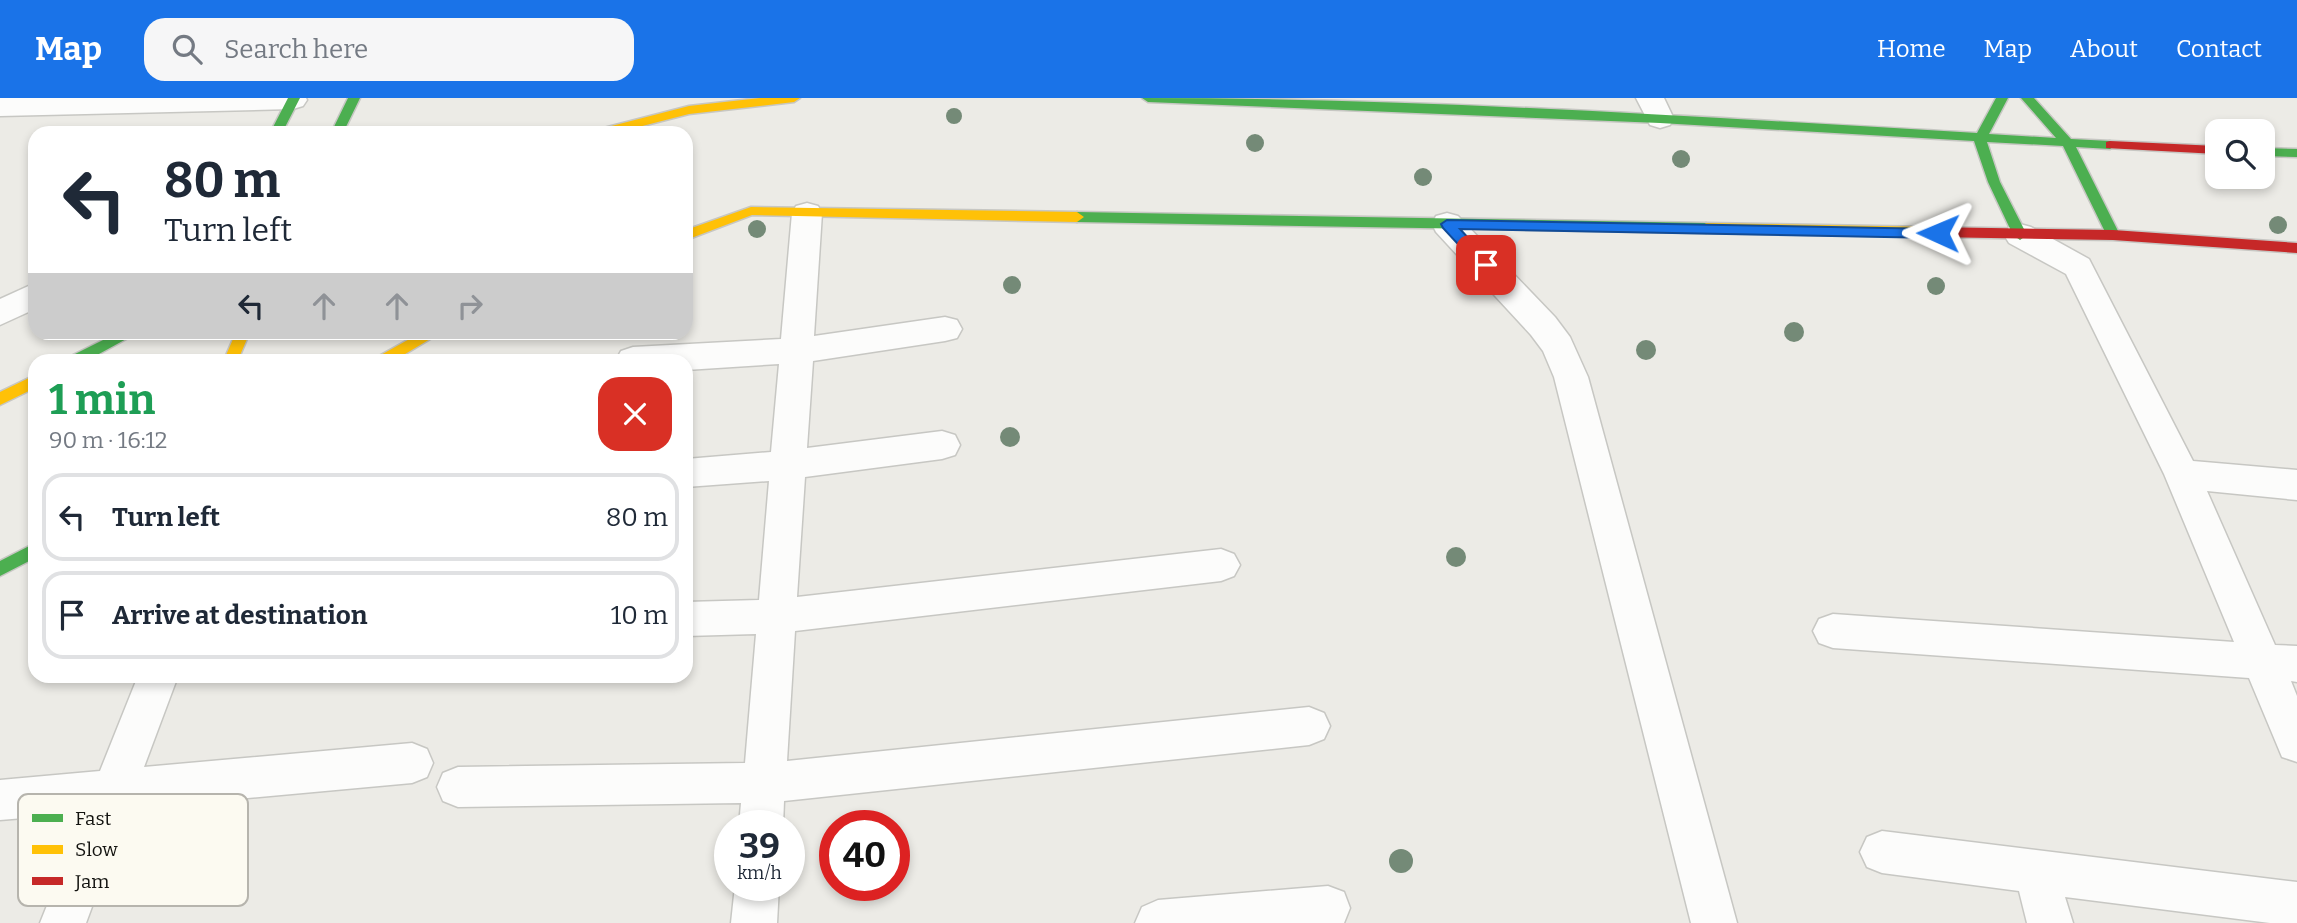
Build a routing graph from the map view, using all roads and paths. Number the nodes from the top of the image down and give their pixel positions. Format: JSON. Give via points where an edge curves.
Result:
{"nodes":[{"id":1,"x":354,"y":98,"type":"edge"},
{"id":2,"x":794,"y":98,"type":"edge"},
{"id":3,"x":1148,"y":98,"type":"edge"},
{"id":4,"x":2003,"y":98,"type":"edge"},
{"id":5,"x":2027,"y":98,"type":"edge"},
{"id":6,"x":293,"y":99,"type":"edge"},
{"id":7,"x":0,"y":107,"type":"edge"},
{"id":8,"x":1655,"y":108,"type":"edge"},
{"id":9,"x":279,"y":126,"type":"edge"},
{"id":10,"x":340,"y":126,"type":"edge"},
{"id":11,"x":627,"y":126,"type":"edge"},
{"id":12,"x":1980,"y":139,"type":"junction"},
{"id":13,"x":2068,"y":144,"type":"junction"},
{"id":14,"x":2205,"y":150,"type":"edge"},
{"id":15,"x":2275,"y":152,"type":"edge"},
{"id":16,"x":2297,"y":153,"type":"edge"},
{"id":17,"x":807,"y":213,"type":"junction"},
{"id":18,"x":1447,"y":224,"type":"junction"},
{"id":19,"x":693,"y":232,"type":"edge"},
{"id":20,"x":2020,"y":235,"type":"junction"},
{"id":21,"x":2113,"y":235,"type":"junction"},
{"id":22,"x":2297,"y":248,"type":"edge"},
{"id":23,"x":2078,"y":267,"type":"junction"},
{"id":24,"x":28,"y":299,"type":"edge"},
{"id":25,"x":0,"y":313,"type":"edge"},
{"id":26,"x":945,"y":329,"type":"dead end"},
{"id":27,"x":116,"y":340,"type":"edge"},
{"id":28,"x":421,"y":340,"type":"edge"},
{"id":29,"x":797,"y":351,"type":"junction"},
{"id":30,"x":88,"y":354,"type":"edge"},
{"id":31,"x":395,"y":354,"type":"edge"},
{"id":32,"x":693,"y":357,"type":"edge"},
{"id":33,"x":28,"y":385,"type":"edge"},
{"id":34,"x":0,"y":399,"type":"edge"},
{"id":35,"x":942,"y":445,"type":"dead end"},
{"id":36,"x":788,"y":466,"type":"junction"},
{"id":37,"x":693,"y":473,"type":"edge"},
{"id":38,"x":2182,"y":474,"type":"junction"},
{"id":39,"x":2297,"y":485,"type":"edge"},
{"id":40,"x":28,"y":554,"type":"edge"},
{"id":41,"x":1221,"y":565,"type":"dead end"},
{"id":42,"x":0,"y":569,"type":"edge"},
{"id":43,"x":777,"y":616,"type":"junction"},
{"id":44,"x":693,"y":619,"type":"edge"},
{"id":45,"x":1833,"y":631,"type":"dead end"},
{"id":46,"x":2279,"y":663,"type":"edge"},
{"id":47,"x":156,"y":683,"type":"edge"},
{"id":48,"x":1309,"y":726,"type":"dead end"},
{"id":49,"x":2297,"y":743,"type":"edge"},
{"id":50,"x":412,"y":763,"type":"dead end"},
{"id":51,"x":765,"y":783,"type":"junction"},
{"id":52,"x":458,"y":788,"type":"dead end"},
{"id":53,"x":113,"y":790,"type":"junction"},
{"id":54,"x":68,"y":794,"type":"edge"},
{"id":55,"x":111,"y":794,"type":"edge"},
{"id":56,"x":18,"y":798,"type":"edge"},
{"id":57,"x":0,"y":800,"type":"edge"},
{"id":58,"x":762,"y":810,"type":"edge"},
{"id":59,"x":1882,"y":852,"type":"dead end"},
{"id":60,"x":2036,"y":872,"type":"junction"},
{"id":61,"x":756,"y":901,"type":"edge"},
{"id":62,"x":2297,"y":904,"type":"edge"},
{"id":63,"x":69,"y":906,"type":"edge"},
{"id":64,"x":1328,"y":908,"type":"dead end"},
{"id":65,"x":63,"y":923,"type":"edge"},
{"id":66,"x":754,"y":923,"type":"edge"},
{"id":67,"x":1158,"y":923,"type":"edge"},
{"id":68,"x":1714,"y":923,"type":"edge"},
{"id":69,"x":2050,"y":923,"type":"edge"}],
"edges":[{"from":1,"to":10,"type":"street"},
{"from":2,"to":11,"type":"street","via":[[689,110]]},
{"from":3,"to":8,"type":"street"},
{"from":4,"to":12,"type":"street"},
{"from":5,"to":13,"type":"street"},
{"from":6,"to":7,"type":"street"},
{"from":6,"to":9,"type":"street"},
{"from":8,"to":12,"type":"street"},
{"from":12,"to":13,"type":"street"},
{"from":12,"to":20,"type":"street"},
{"from":13,"to":14,"type":"street"},
{"from":13,"to":21,"type":"street"},
{"from":15,"to":16,"type":"street"},
{"from":17,"to":18,"type":"street"},
{"from":17,"to":19,"type":"street","via":[[751,211]]},
{"from":17,"to":29,"type":"street"},
{"from":18,"to":20,"type":"street"},
{"from":18,"to":68,"type":"street","via":[[1543,326],[1558,346],[1571,377]]},
{"from":20,"to":21,"type":"street"},
{"from":20,"to":23,"type":"street"},
{"from":21,"to":22,"type":"street"},
{"from":21,"to":23,"type":"street"},
{"from":23,"to":38,"type":"street"},
{"from":24,"to":25,"type":"street"},
{"from":26,"to":29,"type":"street"},
{"from":27,"to":30,"type":"street"},
{"from":28,"to":31,"type":"street"},
{"from":29,"to":32,"type":"street"},
{"from":29,"to":36,"type":"street"},
{"from":33,"to":34,"type":"street"},
{"from":35,"to":36,"type":"street"},
{"from":36,"to":37,"type":"street"},
{"from":36,"to":43,"type":"street"},
{"from":38,"to":39,"type":"street"},
{"from":38,"to":46,"type":"street"},
{"from":40,"to":42,"type":"street"},
{"from":41,"to":43,"type":"street"},
{"from":43,"to":44,"type":"street"},
{"from":43,"to":51,"type":"street"},
{"from":45,"to":46,"type":"street"},
{"from":46,"to":49,"type":"street"},
{"from":47,"to":53,"type":"street"},
{"from":48,"to":51,"type":"street"},
{"from":50,"to":53,"type":"street"},
{"from":51,"to":52,"type":"street"},
{"from":51,"to":58,"type":"street"},
{"from":53,"to":54,"type":"street"},
{"from":53,"to":55,"type":"street"},
{"from":56,"to":57,"type":"street"},
{"from":59,"to":60,"type":"street"},
{"from":60,"to":62,"type":"street"},
{"from":60,"to":69,"type":"street"},
{"from":61,"to":66,"type":"street"},
{"from":63,"to":65,"type":"street"},
{"from":64,"to":67,"type":"street"}]}
